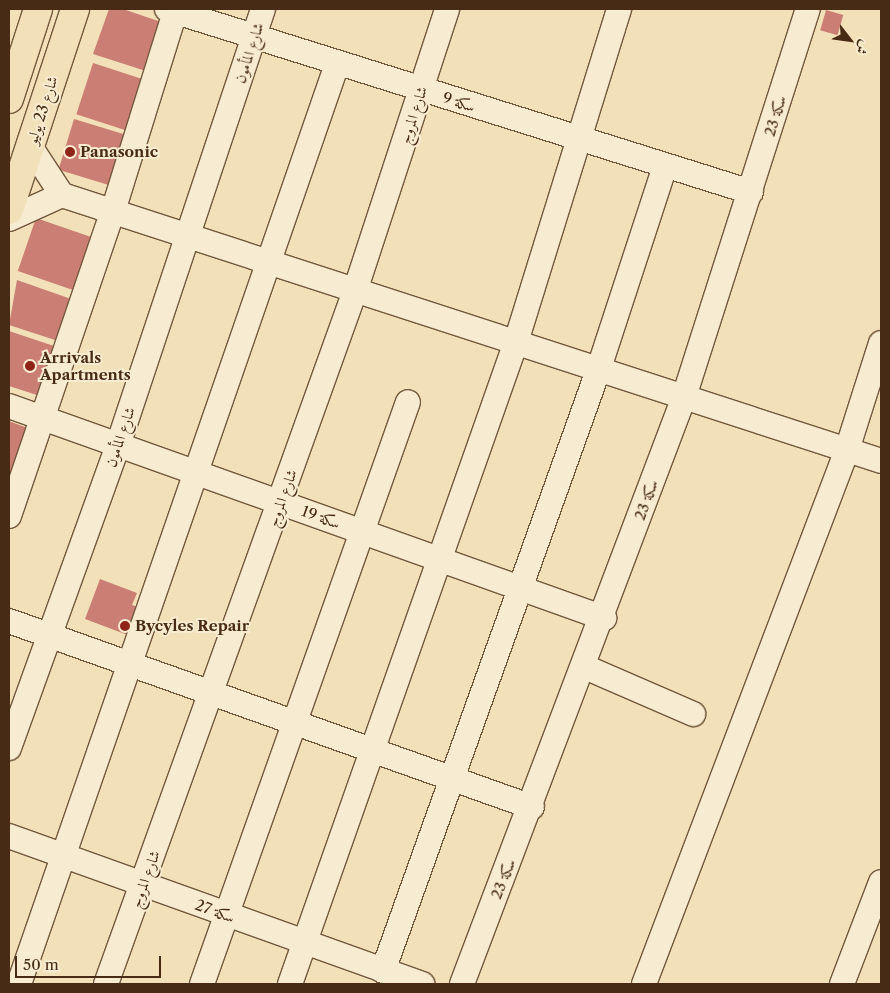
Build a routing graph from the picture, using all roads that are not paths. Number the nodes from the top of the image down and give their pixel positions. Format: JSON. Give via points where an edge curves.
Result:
{"nodes":[{"id":1,"x":38,"y":9,"type":"edge"},
{"id":2,"x":76,"y":9,"type":"edge"},
{"id":3,"x":264,"y":9,"type":"edge"},
{"id":4,"x":447,"y":9,"type":"edge"},
{"id":5,"x":619,"y":9,"type":"edge"},
{"id":6,"x":808,"y":9,"type":"edge"},
{"id":7,"x":173,"y":10,"type":"edge"},
{"id":8,"x":254,"y":37,"type":"junction"},
{"id":9,"x":337,"y":64,"type":"junction"},
{"id":10,"x":421,"y":90,"type":"junction"},
{"id":11,"x":9,"y":99,"type":"edge"},
{"id":12,"x":579,"y":140,"type":"junction"},
{"id":13,"x":30,"y":146,"type":"junction"},
{"id":14,"x":665,"y":166,"type":"junction"},
{"id":15,"x":751,"y":192,"type":"junction"},
{"id":16,"x":62,"y":195,"type":"junction"},
{"id":17,"x":9,"y":210,"type":"edge"},
{"id":18,"x":113,"y":211,"type":"junction"},
{"id":19,"x":9,"y":219,"type":"edge"},
{"id":20,"x":190,"y":234,"type":"junction"},
{"id":21,"x":272,"y":260,"type":"junction"},
{"id":22,"x":356,"y":288,"type":"junction"},
{"id":23,"x":516,"y":342,"type":"junction"},
{"id":24,"x":881,"y":343,"type":"edge"},
{"id":25,"x":599,"y":368,"type":"junction"},
{"id":26,"x":684,"y":397,"type":"junction"},
{"id":27,"x":408,"y":402,"type":"dead end"},
{"id":28,"x":9,"y":406,"type":"edge"},
{"id":29,"x":44,"y":418,"type":"junction"},
{"id":30,"x":118,"y":445,"type":"junction"},
{"id":31,"x":847,"y":450,"type":"junction"},
{"id":32,"x":881,"y":461,"type":"edge"},
{"id":33,"x":199,"y":474,"type":"junction"},
{"id":34,"x":281,"y":502,"type":"junction"},
{"id":35,"x":9,"y":516,"type":"edge"},
{"id":36,"x":364,"y":532,"type":"junction"},
{"id":37,"x":439,"y":558,"type":"junction"},
{"id":38,"x":520,"y":587,"type":"junction"},
{"id":39,"x":604,"y":618,"type":"junction"},
{"id":40,"x":9,"y":620,"type":"edge"},
{"id":41,"x":49,"y":636,"type":"junction"},
{"id":42,"x":130,"y":666,"type":"junction"},
{"id":43,"x":585,"y":667,"type":"junction"},
{"id":44,"x":210,"y":696,"type":"junction"},
{"id":45,"x":693,"y":714,"type":"dead end"},
{"id":46,"x":296,"y":726,"type":"junction"},
{"id":47,"x":9,"y":748,"type":"edge"},
{"id":48,"x":372,"y":753,"type":"junction"},
{"id":49,"x":449,"y":778,"type":"junction"},
{"id":50,"x":532,"y":807,"type":"junction"},
{"id":51,"x":9,"y":836,"type":"edge"},
{"id":52,"x":64,"y":856,"type":"junction"},
{"id":53,"x":881,"y":882,"type":"edge"},
{"id":54,"x":143,"y":884,"type":"junction"},
{"id":55,"x":229,"y":916,"type":"junction"},
{"id":56,"x":305,"y":944,"type":"junction"},
{"id":57,"x":383,"y":971,"type":"junction"},
{"id":58,"x":19,"y":984,"type":"edge"},
{"id":59,"x":106,"y":984,"type":"edge"},
{"id":60,"x":202,"y":984,"type":"edge"},
{"id":61,"x":290,"y":984,"type":"edge"},
{"id":62,"x":422,"y":984,"type":"edge"},
{"id":63,"x":462,"y":984,"type":"edge"},
{"id":64,"x":644,"y":984,"type":"edge"},
{"id":65,"x":842,"y":984,"type":"edge"}],
"edges":[{"from":1,"to":11,"type":"main road"},
{"from":2,"to":13,"type":"main road","name":"شارع 23 يوليو"},
{"from":3,"to":8,"type":"street","name":"شارع المأمون"},
{"from":4,"to":10,"type":"street","name":"شارع المروج"},
{"from":5,"to":12,"type":"street"},
{"from":6,"to":15,"type":"street","name":"23 سكة"},
{"from":7,"to":8,"type":"street","name":"سكة 9"},
{"from":7,"to":18,"type":"street"},
{"from":8,"to":9,"type":"street","name":"سكة 9"},
{"from":8,"to":20,"type":"street","name":"شارع المأمون"},
{"from":9,"to":10,"type":"street","name":"سكة 9"},
{"from":9,"to":21,"type":"street"},
{"from":10,"to":12,"type":"street","name":"سكة 9"},
{"from":10,"to":22,"type":"street","name":"شارع المروج"},
{"from":12,"to":14,"type":"street","name":"سكة 9"},
{"from":12,"to":23,"type":"street"},
{"from":13,"to":16,"type":"street"},
{"from":13,"to":17,"type":"main road","name":"شارع 23 يوليو"},
{"from":14,"to":15,"type":"street","name":"سكة 9"},
{"from":14,"to":25,"type":"street"},
{"from":15,"to":26,"type":"street","name":"23 سكة"},
{"from":16,"to":18,"type":"street"},
{"from":16,"to":19,"type":"street"},
{"from":18,"to":20,"type":"street"},
{"from":18,"to":29,"type":"street"},
{"from":20,"to":21,"type":"street"},
{"from":20,"to":30,"type":"street","name":"شارع المأمون"},
{"from":21,"to":22,"type":"street"},
{"from":21,"to":33,"type":"street"},
{"from":22,"to":23,"type":"street"},
{"from":22,"to":34,"type":"street","name":"شارع المروج"},
{"from":23,"to":25,"type":"street"},
{"from":23,"to":37,"type":"street"},
{"from":24,"to":31,"type":"street"},
{"from":25,"to":26,"type":"street"},
{"from":25,"to":38,"type":"street"},
{"from":26,"to":31,"type":"street"},
{"from":26,"to":39,"type":"street","name":"23 سكة"},
{"from":27,"to":36,"type":"street"},
{"from":28,"to":29,"type":"street","name":"سكة 19"},
{"from":29,"to":30,"type":"street","name":"سكة 19"},
{"from":29,"to":35,"type":"street"},
{"from":30,"to":33,"type":"street","name":"سكة 19"},
{"from":30,"to":41,"type":"street","name":"شارع المأمون"},
{"from":31,"to":32,"type":"street"},
{"from":31,"to":64,"type":"street"},
{"from":33,"to":34,"type":"street","name":"سكة 19"},
{"from":33,"to":42,"type":"street"},
{"from":34,"to":36,"type":"street","name":"سكة 19"},
{"from":34,"to":44,"type":"street","name":"شارع المروج"},
{"from":36,"to":37,"type":"street","name":"سكة 19"},
{"from":36,"to":46,"type":"street"},
{"from":37,"to":38,"type":"street","name":"سكة 19"},
{"from":37,"to":48,"type":"street"},
{"from":38,"to":39,"type":"street","name":"سكة 19"},
{"from":38,"to":49,"type":"street"},
{"from":39,"to":43,"type":"street","name":"23 سكة"},
{"from":40,"to":41,"type":"street"},
{"from":41,"to":42,"type":"street"},
{"from":41,"to":47,"type":"street","name":"شارع المأمون"},
{"from":42,"to":44,"type":"street"},
{"from":42,"to":52,"type":"street"},
{"from":43,"to":45,"type":"street"},
{"from":43,"to":50,"type":"street","name":"23 سكة"},
{"from":44,"to":46,"type":"street"},
{"from":44,"to":54,"type":"street","name":"شارع المروج"},
{"from":46,"to":48,"type":"street"},
{"from":46,"to":55,"type":"street"},
{"from":48,"to":49,"type":"street"},
{"from":48,"to":56,"type":"street"},
{"from":49,"to":50,"type":"street"},
{"from":49,"to":57,"type":"street"},
{"from":50,"to":63,"type":"street","name":"23 سكة"},
{"from":51,"to":52,"type":"street","name":"سكة 27"},
{"from":52,"to":54,"type":"street","name":"سكة 27"},
{"from":52,"to":58,"type":"street"},
{"from":53,"to":65,"type":"street"},
{"from":54,"to":55,"type":"street","name":"سكة 27"},
{"from":54,"to":59,"type":"street","name":"شارع المروج"},
{"from":55,"to":56,"type":"street","name":"سكة 27"},
{"from":55,"to":60,"type":"street"},
{"from":56,"to":57,"type":"street","name":"سكة 27"},
{"from":56,"to":61,"type":"street"},
{"from":57,"to":62,"type":"street","name":"سكة 27"}]}
